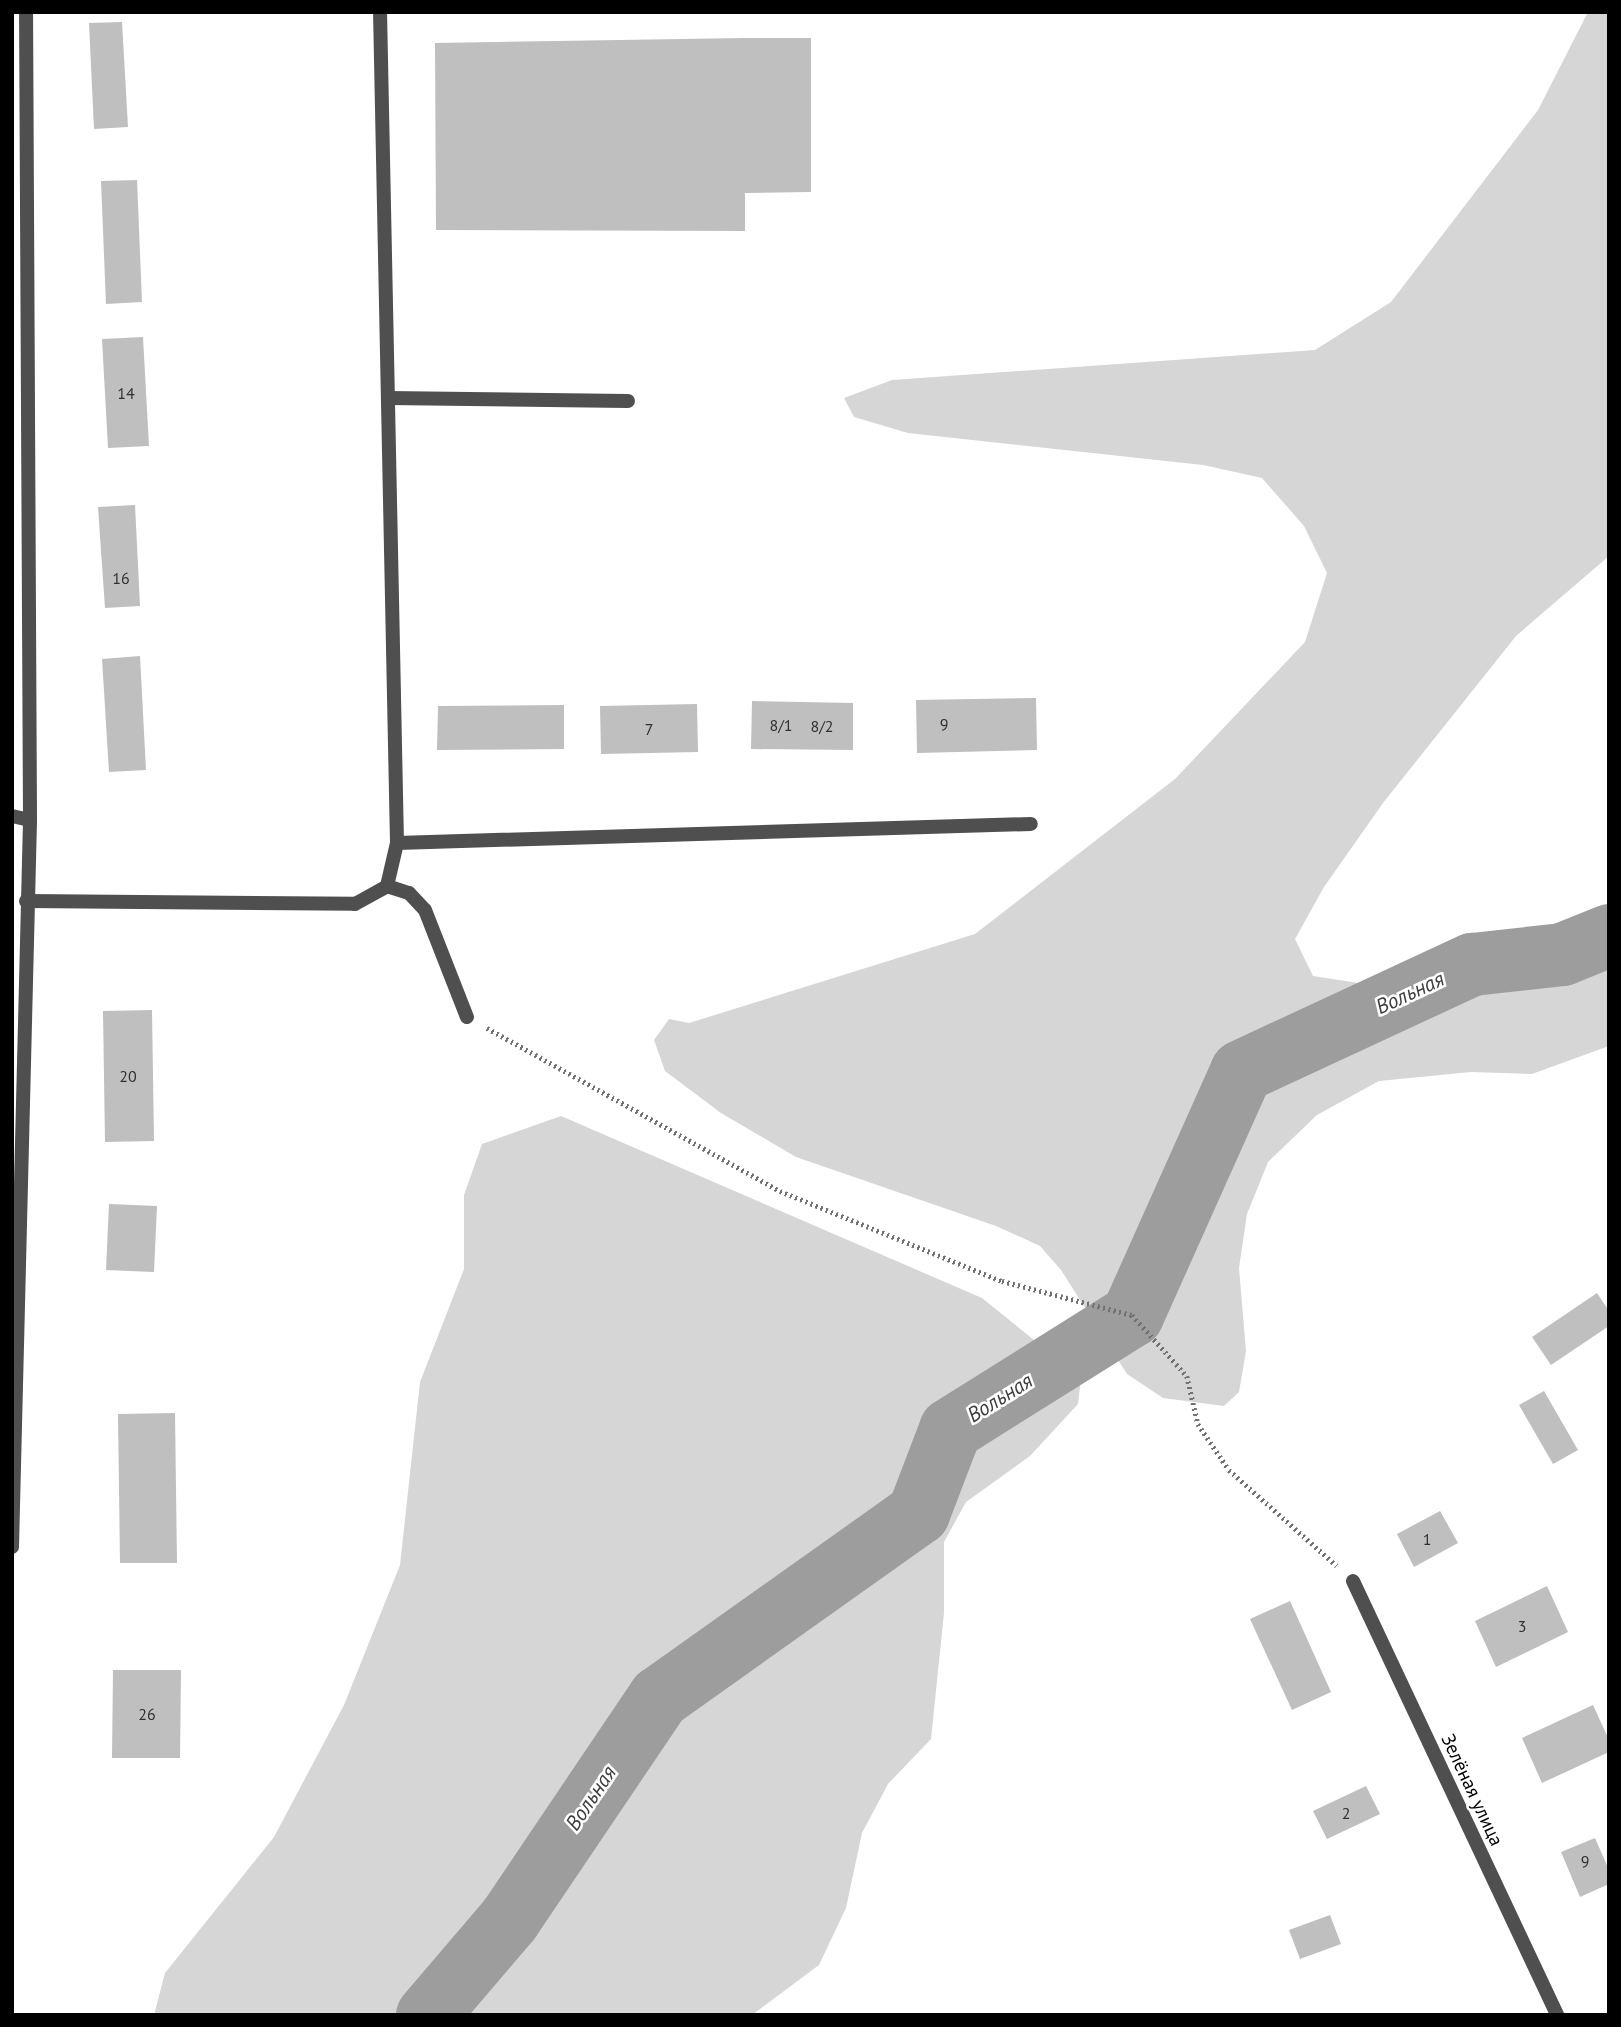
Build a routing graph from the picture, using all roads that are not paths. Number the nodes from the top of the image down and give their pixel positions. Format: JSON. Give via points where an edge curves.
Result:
{"nodes":[{"id":1,"x":26,"y":12,"type":"edge"},
{"id":2,"x":380,"y":12,"type":"edge"},
{"id":3,"x":388,"y":398,"type":"junction"},
{"id":4,"x":628,"y":401,"type":"dead end"},
{"id":5,"x":12,"y":816,"type":"edge"},
{"id":6,"x":30,"y":820,"type":"junction"},
{"id":7,"x":1031,"y":824,"type":"dead end"},
{"id":8,"x":397,"y":843,"type":"junction"},
{"id":9,"x":387,"y":886,"type":"junction"},
{"id":10,"x":26,"y":901,"type":"junction"},
{"id":11,"x":467,"y":1017,"type":"road end"},
{"id":12,"x":12,"y":1547,"type":"edge"},
{"id":13,"x":1353,"y":1581,"type":"road end"},
{"id":14,"x":1557,"y":2015,"type":"edge"}],
"edges":[{"from":1,"to":6,"type":"street"},
{"from":2,"to":3,"type":"street"},
{"from":3,"to":4,"type":"street"},
{"from":3,"to":8,"type":"street"},
{"from":5,"to":6,"type":"street"},
{"from":6,"to":10,"type":"street"},
{"from":7,"to":8,"type":"street"},
{"from":8,"to":9,"type":"street"},
{"from":9,"to":10,"type":"street","via":[[355,904]]},
{"from":9,"to":11,"type":"street","via":[[409,893],[425,909]]},
{"from":10,"to":12,"type":"street"},
{"from":13,"to":14,"type":"street","name":"Зелёная улица"}]}
